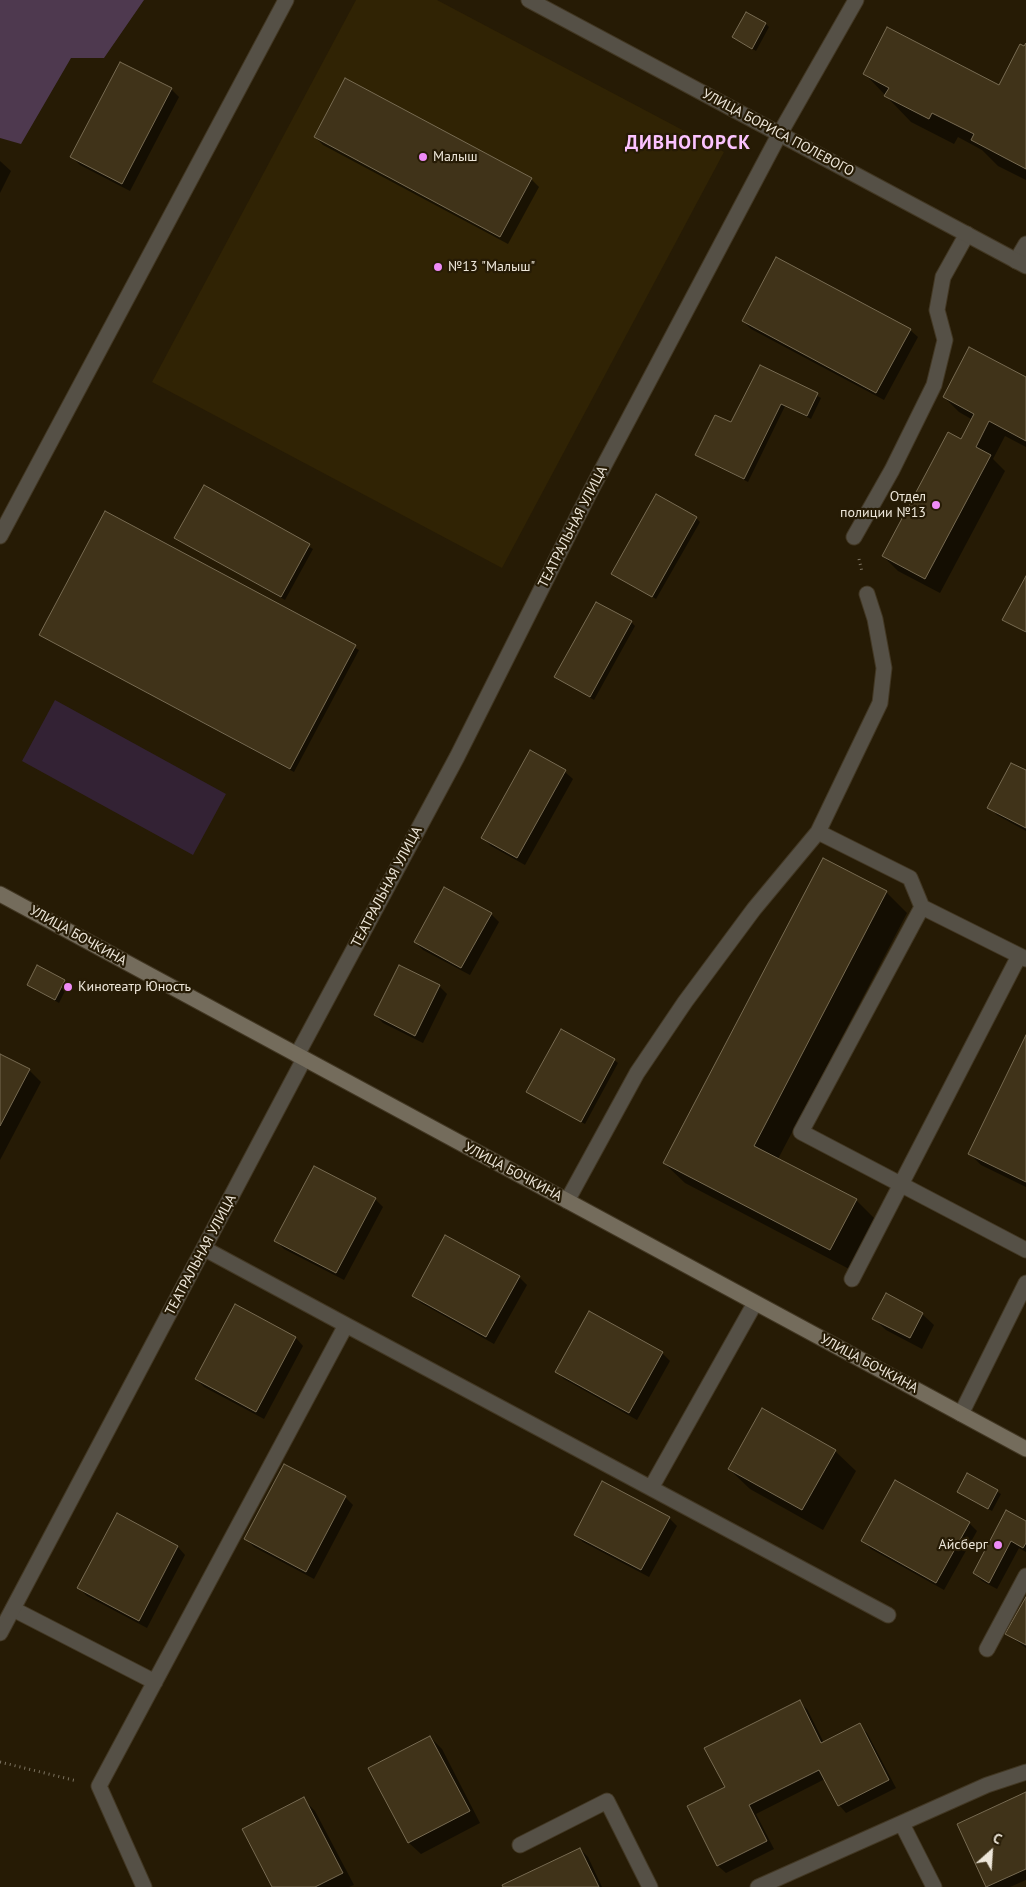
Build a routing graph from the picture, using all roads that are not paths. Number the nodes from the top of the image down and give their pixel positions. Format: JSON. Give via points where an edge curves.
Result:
{"nodes":[{"id":1,"x":286,"y":0,"type":"edge"},
{"id":2,"x":529,"y":0,"type":"edge"},
{"id":3,"x":856,"y":0,"type":"edge"},
{"id":4,"x":779,"y":135,"type":"junction"},
{"id":5,"x":967,"y":234,"type":"junction"},
{"id":6,"x":1026,"y":244,"type":"edge"},
{"id":7,"x":1021,"y":264,"type":"edge"},
{"id":8,"x":0,"y":536,"type":"edge"},
{"id":9,"x":854,"y":536,"type":"road end"},
{"id":10,"x":867,"y":594,"type":"road end"},
{"id":11,"x":818,"y":832,"type":"junction"},
{"id":12,"x":0,"y":894,"type":"edge"},
{"id":13,"x":922,"y":906,"type":"junction"},
{"id":14,"x":1023,"y":958,"type":"edge"},
{"id":15,"x":300,"y":1057,"type":"junction"},
{"id":16,"x":901,"y":1185,"type":"junction"},
{"id":17,"x":567,"y":1201,"type":"junction"},
{"id":18,"x":205,"y":1249,"type":"junction"},
{"id":19,"x":1026,"y":1249,"type":"edge"},
{"id":20,"x":852,"y":1279,"type":"dead end"},
{"id":21,"x":1026,"y":1283,"type":"edge"},
{"id":22,"x":755,"y":1303,"type":"junction"},
{"id":23,"x":346,"y":1325,"type":"junction"},
{"id":24,"x":961,"y":1414,"type":"junction"},
{"id":25,"x":1026,"y":1449,"type":"edge"},
{"id":26,"x":651,"y":1488,"type":"junction"},
{"id":27,"x":1026,"y":1576,"type":"edge"},
{"id":28,"x":13,"y":1609,"type":"junction"},
{"id":29,"x":888,"y":1615,"type":"dead end"},
{"id":30,"x":0,"y":1633,"type":"edge"},
{"id":31,"x":987,"y":1649,"type":"dead end"},
{"id":32,"x":155,"y":1682,"type":"junction"},
{"id":33,"x":1026,"y":1772,"type":"edge"},
{"id":34,"x":902,"y":1824,"type":"junction"},
{"id":35,"x":520,"y":1846,"type":"dead end"},
{"id":36,"x":144,"y":1887,"type":"edge"},
{"id":37,"x":650,"y":1887,"type":"edge"},
{"id":38,"x":758,"y":1887,"type":"edge"},
{"id":39,"x":934,"y":1887,"type":"edge"}],
"edges":[{"from":1,"to":8,"type":"street"},
{"from":2,"to":4,"type":"street","name":"УЛИЦА БОРИСА ПОЛЕВОГО"},
{"from":3,"to":4,"type":"street","name":"ТЕАТРАЛЬНАЯ УЛИЦА"},
{"from":4,"to":5,"type":"street","name":"УЛИЦА БОРИСА ПОЛЕВОГО"},
{"from":4,"to":15,"type":"street","name":"ТЕАТРАЛЬНАЯ УЛИЦА"},
{"from":5,"to":7,"type":"street","name":"УЛИЦА БОРИСА ПОЛЕВОГО"},
{"from":5,"to":9,"type":"street","via":[[943,277],[937,310],[945,340],[934,385],[892,470]]},
{"from":6,"to":7,"type":"street"},
{"from":10,"to":11,"type":"street","via":[[884,668],[880,703]]},
{"from":11,"to":13,"type":"street","via":[[910,878]]},
{"from":11,"to":17,"type":"street","via":[[754,908],[637,1073]]},
{"from":12,"to":15,"type":"main road","name":"УЛИЦА БОЧКИНА"},
{"from":13,"to":14,"type":"street"},
{"from":13,"to":16,"type":"street","via":[[801,1132]]},
{"from":14,"to":16,"type":"street"},
{"from":15,"to":17,"type":"main road","name":"УЛИЦА БОЧКИНА"},
{"from":15,"to":18,"type":"street","name":"ТЕАТРАЛЬНАЯ УЛИЦА"},
{"from":16,"to":19,"type":"street"},
{"from":16,"to":20,"type":"street"},
{"from":17,"to":22,"type":"main road","name":"УЛИЦА БОЧКИНА"},
{"from":18,"to":23,"type":"street"},
{"from":18,"to":28,"type":"street","name":"ТЕАТРАЛЬНАЯ УЛИЦА"},
{"from":21,"to":24,"type":"street"},
{"from":22,"to":24,"type":"main road","name":"УЛИЦА БОЧКИНА"},
{"from":22,"to":26,"type":"street"},
{"from":23,"to":26,"type":"street"},
{"from":23,"to":32,"type":"street"},
{"from":24,"to":25,"type":"main road","name":"УЛИЦА БОЧКИНА"},
{"from":26,"to":29,"type":"street"},
{"from":27,"to":31,"type":"street"},
{"from":28,"to":30,"type":"street","name":"ТЕАТРАЛЬНАЯ УЛИЦА"},
{"from":28,"to":32,"type":"street"},
{"from":32,"to":36,"type":"street","via":[[99,1786]]},
{"from":33,"to":34,"type":"street","via":[[988,1785]]},
{"from":34,"to":38,"type":"street"},
{"from":34,"to":39,"type":"street"},
{"from":35,"to":37,"type":"street","via":[[607,1802]]}]}
